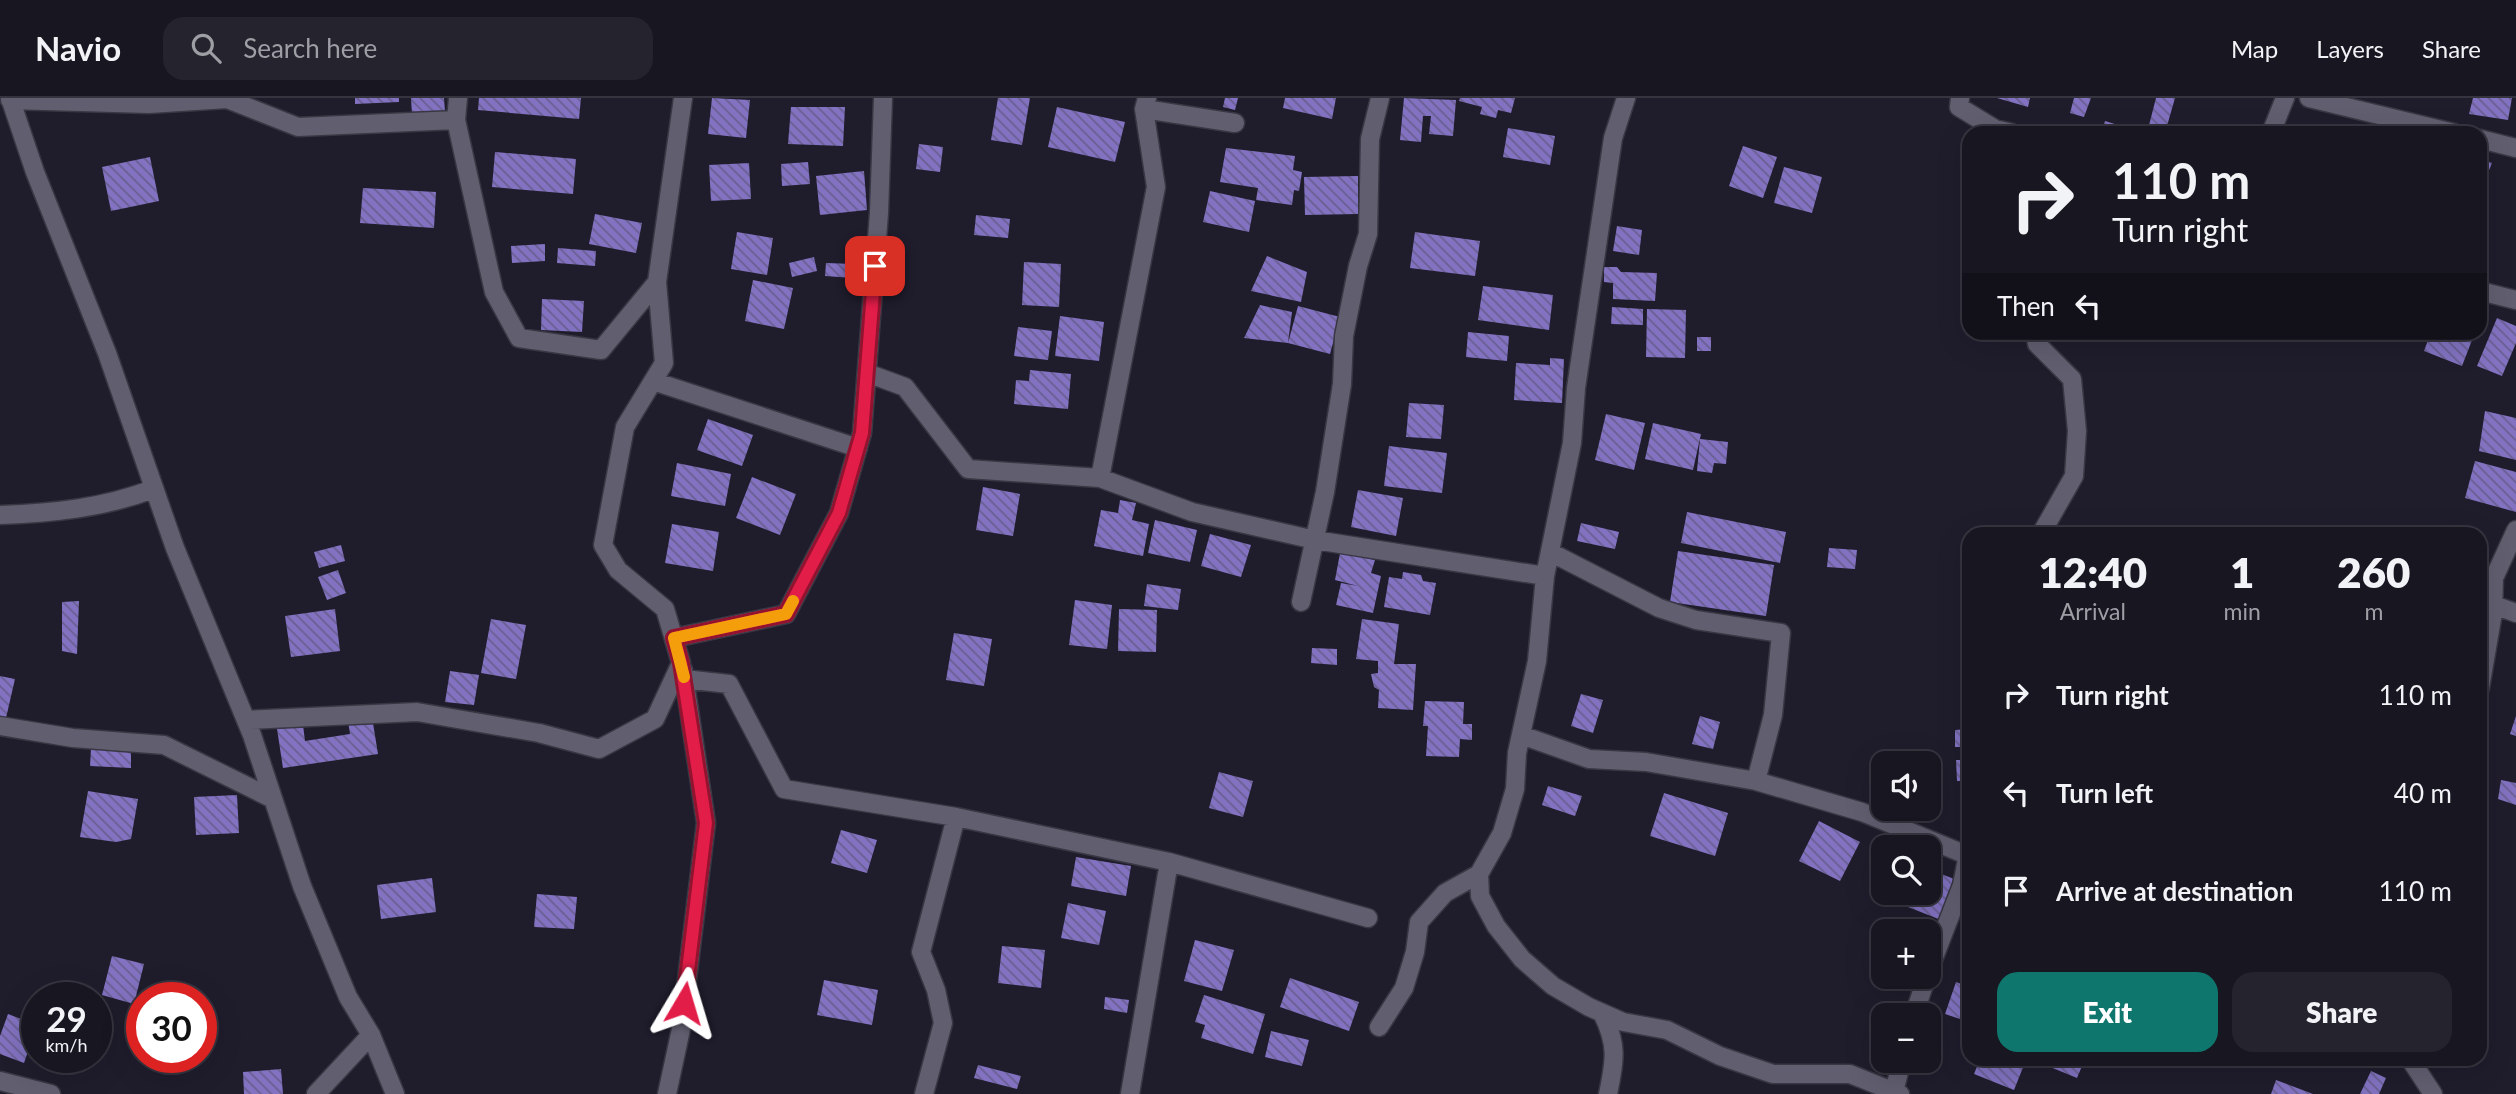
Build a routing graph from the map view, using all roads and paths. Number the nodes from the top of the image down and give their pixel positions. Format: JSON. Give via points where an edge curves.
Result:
{"nodes":[{"id":1,"x":458,"y":98,"type":"edge"},
{"id":2,"x":683,"y":98,"type":"edge"},
{"id":3,"x":883,"y":98,"type":"edge"},
{"id":4,"x":1380,"y":98,"type":"edge"},
{"id":5,"x":1626,"y":98,"type":"edge"},
{"id":6,"x":1961,"y":98,"type":"edge"},
{"id":7,"x":2285,"y":98,"type":"edge"},
{"id":8,"x":2309,"y":98,"type":"edge"},
{"id":9,"x":10,"y":99,"type":"edge"},
{"id":10,"x":1145,"y":103,"type":"edge"},
{"id":11,"x":456,"y":120,"type":"junction"},
{"id":12,"x":1235,"y":123,"type":"dead end"},
{"id":13,"x":1989,"y":126,"type":"edge"},
{"id":14,"x":2274,"y":126,"type":"edge"},
{"id":15,"x":2425,"y":126,"type":"edge"},
{"id":16,"x":2487,"y":141,"type":"edge"},
{"id":17,"x":2516,"y":148,"type":"edge"},
{"id":18,"x":657,"y":282,"type":"junction"},
{"id":19,"x":2487,"y":293,"type":"edge"},
{"id":20,"x":2516,"y":300,"type":"edge"},
{"id":21,"x":2036,"y":340,"type":"edge"},
{"id":22,"x":867,"y":373,"type":"junction"},
{"id":23,"x":653,"y":381,"type":"junction"},
{"id":24,"x":858,"y":448,"type":"junction"},
{"id":25,"x":1100,"y":478,"type":"junction"},
{"id":26,"x":153,"y":488,"type":"junction"},
{"id":27,"x":0,"y":515,"type":"edge"},
{"id":28,"x":2045,"y":527,"type":"edge"},
{"id":29,"x":2516,"y":530,"type":"edge"},
{"id":30,"x":1315,"y":540,"type":"junction"},
{"id":31,"x":1550,"y":552,"type":"junction"},
{"id":32,"x":1545,"y":576,"type":"junction"},
{"id":33,"x":1301,"y":602,"type":"dead end"},
{"id":34,"x":2494,"y":605,"type":"junction"},
{"id":35,"x":2516,"y":613,"type":"edge"},
{"id":36,"x":674,"y":638,"type":"junction"},
{"id":37,"x":2487,"y":646,"type":"edge"},
{"id":38,"x":683,"y":671,"type":"junction"},
{"id":39,"x":246,"y":720,"type":"junction"},
{"id":40,"x":0,"y":726,"type":"edge"},
{"id":41,"x":1521,"y":736,"type":"junction"},
{"id":42,"x":1756,"y":781,"type":"junction"},
{"id":43,"x":273,"y":799,"type":"junction"},
{"id":44,"x":956,"y":817,"type":"junction"},
{"id":45,"x":1962,"y":851,"type":"edge"},
{"id":46,"x":1169,"y":862,"type":"junction"},
{"id":47,"x":1479,"y":874,"type":"junction"},
{"id":48,"x":1962,"y":886,"type":"edge"},
{"id":49,"x":1368,"y":918,"type":"dead end"},
{"id":50,"x":1941,"y":940,"type":"edge"},
{"id":51,"x":1602,"y":1013,"type":"junction"},
{"id":52,"x":1379,"y":1027,"type":"dead end"},
{"id":53,"x":371,"y":1035,"type":"junction"},
{"id":54,"x":2415,"y":1066,"type":"edge"},
{"id":55,"x":1900,"y":1073,"type":"edge"},
{"id":56,"x":0,"y":1081,"type":"edge"},
{"id":57,"x":1870,"y":1089,"type":"edge"},
{"id":58,"x":1897,"y":1093,"type":"edge"},
{"id":59,"x":51,"y":1094,"type":"edge"},
{"id":60,"x":316,"y":1094,"type":"edge"},
{"id":61,"x":395,"y":1094,"type":"edge"},
{"id":62,"x":667,"y":1094,"type":"edge"},
{"id":63,"x":924,"y":1094,"type":"edge"},
{"id":64,"x":1130,"y":1094,"type":"edge"},
{"id":65,"x":1608,"y":1094,"type":"edge"},
{"id":66,"x":2433,"y":1094,"type":"edge"}],
"edges":[{"from":1,"to":11,"type":"street"},
{"from":2,"to":18,"type":"street"},
{"from":3,"to":22,"type":"street"},
{"from":4,"to":30,"type":"street","via":[[1369,152],[1368,234],[1344,335],[1342,384]]},
{"from":5,"to":31,"type":"street","via":[[1613,138],[1572,443]]},
{"from":6,"to":13,"type":"street","via":[[1959,107]]},
{"from":7,"to":14,"type":"street"},
{"from":8,"to":15,"type":"street"},
{"from":9,"to":11,"type":"street","via":[[149,104],[227,99],[298,127]]},
{"from":9,"to":26,"type":"street"},
{"from":10,"to":12,"type":"street"},
{"from":10,"to":25,"type":"street","via":[[1156,187]]},
{"from":11,"to":18,"type":"street","via":[[494,292],[519,338],[601,350]]},
{"from":16,"to":17,"type":"street"},
{"from":18,"to":23,"type":"street","via":[[664,363]]},
{"from":19,"to":20,"type":"street"},
{"from":21,"to":28,"type":"street","via":[[2073,379],[2077,431],[2074,476]]},
{"from":22,"to":24,"type":"street"},
{"from":22,"to":25,"type":"street","via":[[905,387],[968,469]]},
{"from":23,"to":24,"type":"street"},
{"from":23,"to":36,"type":"street","via":[[625,427],[603,545],[618,570],[665,609]]},
{"from":24,"to":36,"type":"street","via":[[839,513],[786,614]]},
{"from":25,"to":30,"type":"street","via":[[1192,512]]},
{"from":26,"to":27,"type":"street","via":[[117,503]]},
{"from":26,"to":39,"type":"street"},
{"from":29,"to":34,"type":"street","via":[[2494,579]]},
{"from":30,"to":32,"type":"street"},
{"from":30,"to":33,"type":"street"},
{"from":31,"to":32,"type":"street"},
{"from":31,"to":42,"type":"street","via":[[1659,608],[1696,620],[1781,634],[1773,715]]},
{"from":32,"to":41,"type":"street","via":[[1543,624]]},
{"from":34,"to":35,"type":"street"},
{"from":34,"to":37,"type":"street"},
{"from":36,"to":38,"type":"street"},
{"from":38,"to":39,"type":"street","via":[[655,719],[599,749],[539,733],[417,712]]},
{"from":38,"to":44,"type":"street","via":[[729,684],[784,789]]},
{"from":38,"to":62,"type":"street","via":[[706,823],[681,1029]]},
{"from":39,"to":43,"type":"street"},
{"from":40,"to":43,"type":"street","via":[[73,738],[164,745]]},
{"from":41,"to":42,"type":"street","via":[[1588,759],[1646,762]]},
{"from":41,"to":47,"type":"street","via":[[1515,789],[1503,833]]},
{"from":42,"to":45,"type":"street","via":[[1862,812]]},
{"from":43,"to":53,"type":"street","via":[[302,886],[348,997]]},
{"from":44,"to":46,"type":"street"},
{"from":44,"to":63,"type":"street","via":[[920,952],[936,990],[943,1023]]},
{"from":46,"to":49,"type":"street"},
{"from":46,"to":64,"type":"street"},
{"from":47,"to":51,"type":"street","via":[[1480,896],[1522,959],[1553,986]]},
{"from":47,"to":52,"type":"street","via":[[1445,893],[1419,922],[1404,988]]},
{"from":48,"to":50,"type":"street"},
{"from":51,"to":57,"type":"street","via":[[1667,1030],[1720,1056],[1773,1074],[1850,1074]]},
{"from":51,"to":65,"type":"street","via":[[1614,1037]]},
{"from":53,"to":60,"type":"street"},
{"from":53,"to":61,"type":"street"},
{"from":54,"to":66,"type":"street"},
{"from":55,"to":58,"type":"street"},
{"from":56,"to":59,"type":"street"},
{"from":57,"to":58,"type":"street"}]}
